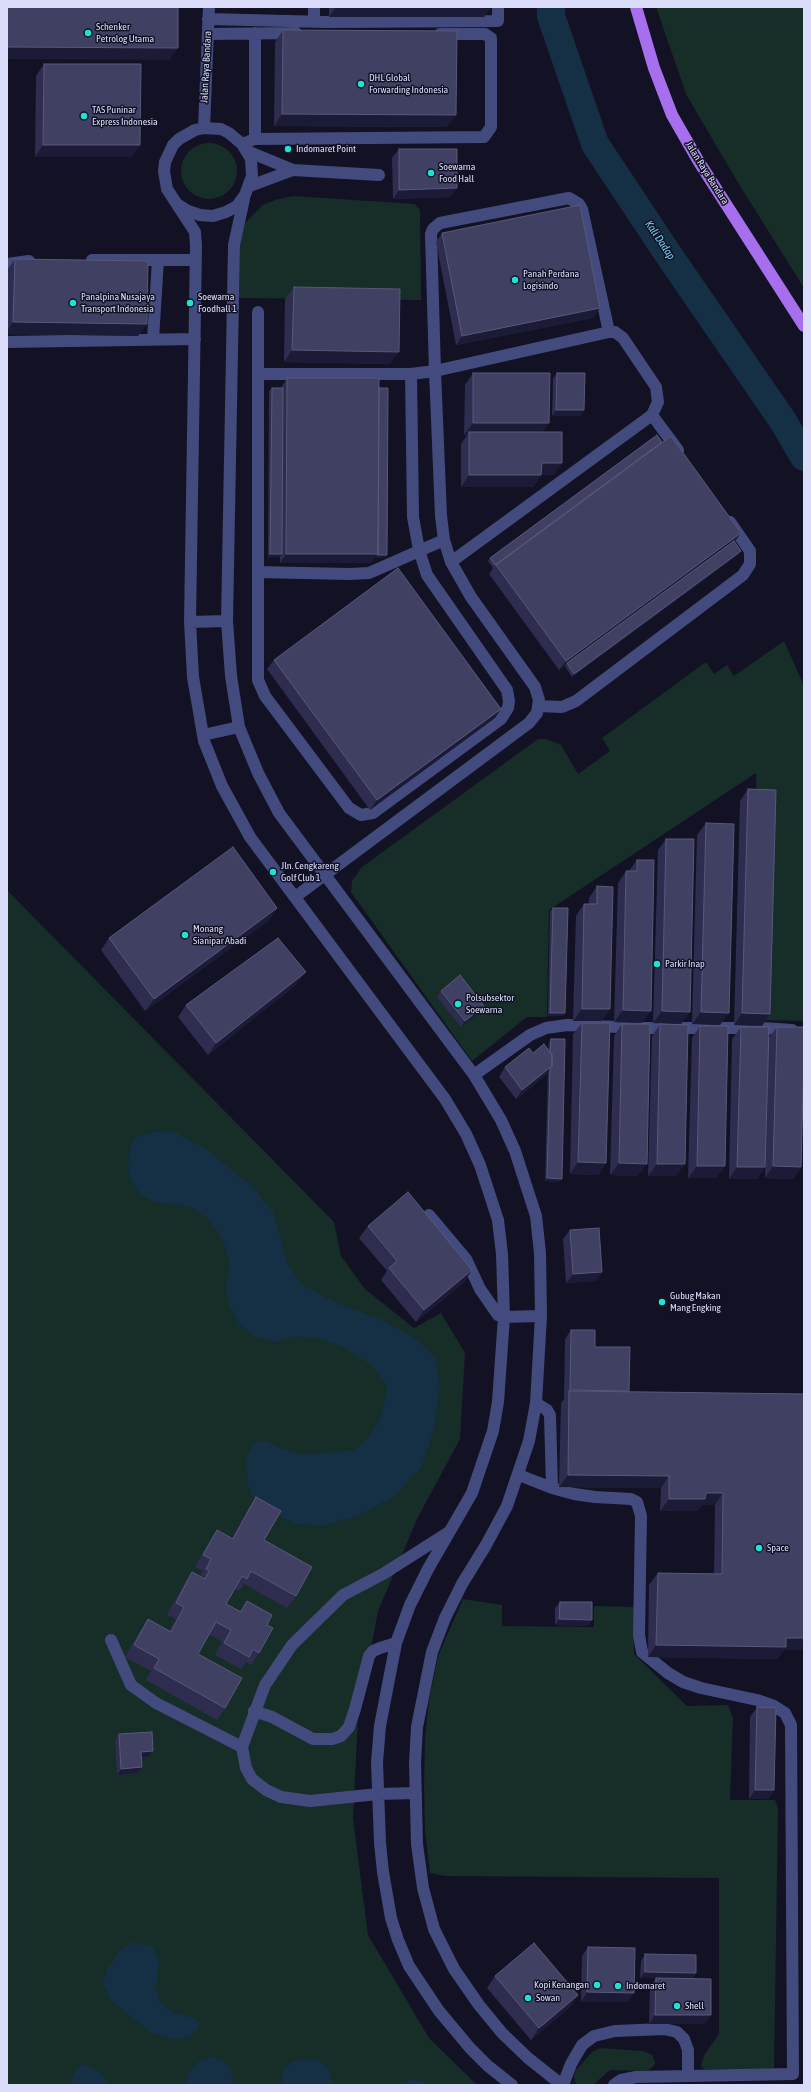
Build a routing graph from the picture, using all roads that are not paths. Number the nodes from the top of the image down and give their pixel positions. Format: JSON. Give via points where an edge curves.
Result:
{"nodes":[{"id":1,"x":314,"y":7,"type":"edge"},
{"id":2,"x":498,"y":7,"type":"edge"},
{"id":3,"x":636,"y":7,"type":"edge"},
{"id":4,"x":208,"y":13,"type":"edge"},
{"id":5,"x":314,"y":21,"type":"junction"},
{"id":6,"x":255,"y":33,"type":"junction"},
{"id":7,"x":208,"y":34,"type":"junction"},
{"id":8,"x":374,"y":34,"type":"edge"},
{"id":9,"x":430,"y":34,"type":"edge"},
{"id":10,"x":204,"y":128,"type":"junction"},
{"id":11,"x":255,"y":139,"type":"junction"},
{"id":12,"x":245,"y":147,"type":"junction"},
{"id":13,"x":293,"y":170,"type":"junction"},
{"id":14,"x":379,"y":174,"type":"dead end"},
{"id":15,"x":247,"y":191,"type":"junction"},
{"id":16,"x":178,"y":204,"type":"junction"},
{"id":17,"x":79,"y":260,"type":"edge"},
{"id":18,"x":158,"y":260,"type":"junction"},
{"id":19,"x":196,"y":260,"type":"junction"},
{"id":20,"x":40,"y":261,"type":"edge"},
{"id":21,"x":7,"y":264,"type":"edge"},
{"id":22,"x":258,"y":312,"type":"dead end"},
{"id":23,"x":804,"y":326,"type":"edge"},
{"id":24,"x":609,"y":332,"type":"junction"},
{"id":25,"x":153,"y":339,"type":"junction"},
{"id":26,"x":195,"y":339,"type":"junction"},
{"id":27,"x":7,"y":342,"type":"edge"},
{"id":28,"x":435,"y":371,"type":"junction"},
{"id":29,"x":258,"y":374,"type":"junction"},
{"id":30,"x":411,"y":374,"type":"junction"},
{"id":31,"x":652,"y":414,"type":"junction"},
{"id":32,"x":684,"y":458,"type":"edge"},
{"id":33,"x":725,"y":514,"type":"edge"},
{"id":34,"x":444,"y":540,"type":"junction"},
{"id":35,"x":418,"y":550,"type":"junction"},
{"id":36,"x":451,"y":562,"type":"junction"},
{"id":37,"x":258,"y":572,"type":"junction"},
{"id":38,"x":227,"y":621,"type":"junction"},
{"id":39,"x":190,"y":622,"type":"junction"},
{"id":40,"x":538,"y":706,"type":"junction"},
{"id":41,"x":239,"y":728,"type":"junction"},
{"id":42,"x":203,"y":735,"type":"junction"},
{"id":43,"x":326,"y":874,"type":"junction"},
{"id":44,"x":296,"y":897,"type":"junction"},
{"id":45,"x":801,"y":1039,"type":"edge"},
{"id":46,"x":474,"y":1075,"type":"junction"},
{"id":47,"x":429,"y":1215,"type":"edge"},
{"id":48,"x":542,"y":1316,"type":"junction"},
{"id":49,"x":504,"y":1317,"type":"junction"},
{"id":50,"x":536,"y":1403,"type":"junction"},
{"id":51,"x":519,"y":1475,"type":"junction"},
{"id":52,"x":552,"y":1488,"type":"junction"},
{"id":53,"x":452,"y":1530,"type":"junction"},
{"id":54,"x":111,"y":1640,"type":"dead end"},
{"id":55,"x":396,"y":1643,"type":"junction"},
{"id":56,"x":254,"y":1711,"type":"junction"},
{"id":57,"x":242,"y":1747,"type":"junction"},
{"id":58,"x":416,"y":1793,"type":"junction"},
{"id":59,"x":378,"y":1794,"type":"junction"},
{"id":60,"x":688,"y":2076,"type":"junction"},
{"id":61,"x":512,"y":2085,"type":"edge"},
{"id":62,"x":563,"y":2085,"type":"edge"},
{"id":63,"x":614,"y":2085,"type":"edge"}],
"edges":[{"from":1,"to":5,"type":"street"},
{"from":2,"to":5,"type":"street","via":[[498,21]]},
{"from":3,"to":23,"type":"main road","name":"Jalan Raya Bandara","via":[[654,68],[672,116]]},
{"from":4,"to":5,"type":"street"},
{"from":4,"to":7,"type":"street","name":"Jalan Raya Bandara"},
{"from":6,"to":7,"type":"street"},
{"from":6,"to":8,"type":"street"},
{"from":6,"to":11,"type":"street"},
{"from":7,"to":10,"type":"street","name":"Jalan Raya Bandara"},
{"from":9,"to":11,"type":"street","via":[[485,34],[492,38],[491,127],[484,137]]},
{"from":10,"to":12,"type":"street","via":[[225,131]]},
{"from":10,"to":16,"type":"street","via":[[179,139],[166,158],[167,189]]},
{"from":11,"to":12,"type":"street"},
{"from":12,"to":13,"type":"street"},
{"from":12,"to":15,"type":"street","via":[[252,168]]},
{"from":13,"to":14,"type":"street"},
{"from":13,"to":15,"type":"street"},
{"from":15,"to":16,"type":"street","via":[[237,206],[213,216],[200,216]]},
{"from":15,"to":38,"type":"street","via":[[234,245]]},
{"from":16,"to":19,"type":"street","via":[[195,232]]},
{"from":17,"to":18,"type":"street"},
{"from":18,"to":19,"type":"street"},
{"from":18,"to":25,"type":"street"},
{"from":19,"to":26,"type":"street"},
{"from":20,"to":21,"type":"street"},
{"from":22,"to":29,"type":"street"},
{"from":24,"to":28,"type":"street"},
{"from":24,"to":28,"type":"street","via":[[582,209],[574,200],[563,198],[440,223],[432,229],[431,234]]},
{"from":24,"to":31,"type":"street","via":[[615,332],[623,338],[656,387],[658,402]]},
{"from":25,"to":26,"type":"street"},
{"from":25,"to":27,"type":"street"},
{"from":26,"to":39,"type":"street"},
{"from":28,"to":30,"type":"street"},
{"from":28,"to":34,"type":"street"},
{"from":29,"to":30,"type":"street"},
{"from":29,"to":37,"type":"street"},
{"from":30,"to":35,"type":"street","via":[[413,517]]},
{"from":31,"to":32,"type":"street"},
{"from":31,"to":36,"type":"street"},
{"from":33,"to":40,"type":"street","via":[[750,551],[750,564],[743,575],[576,701],[562,707]]},
{"from":34,"to":35,"type":"street"},
{"from":34,"to":36,"type":"street"},
{"from":35,"to":37,"type":"street","via":[[369,573]]},
{"from":35,"to":37,"type":"street","via":[[427,575],[507,690],[508,708],[501,719],[369,814],[356,814],[349,808],[261,689],[257,671]]},
{"from":36,"to":40,"type":"street","via":[[471,597],[535,687]]},
{"from":38,"to":39,"type":"street"},
{"from":38,"to":41,"type":"street","via":[[231,676]]},
{"from":39,"to":42,"type":"street","via":[[193,677]]},
{"from":40,"to":43,"type":"street","via":[[537,713],[530,723]]},
{"from":41,"to":42,"type":"street"},
{"from":41,"to":43,"type":"street","via":[[279,813]]},
{"from":42,"to":44,"type":"street","via":[[222,786],[250,837]]},
{"from":43,"to":44,"type":"street"},
{"from":43,"to":46,"type":"street"},
{"from":44,"to":49,"type":"street","via":[[445,1099],[466,1134],[498,1220]]},
{"from":45,"to":46,"type":"street","via":[[798,1034],[785,1028],[567,1025],[546,1028],[530,1036]]},
{"from":46,"to":48,"type":"street","via":[[501,1120],[515,1152],[534,1209],[540,1253]]},
{"from":47,"to":49,"type":"street","via":[[466,1260],[494,1311]]},
{"from":48,"to":49,"type":"street"},
{"from":48,"to":50,"type":"street"},
{"from":49,"to":53,"type":"street","via":[[498,1402],[493,1431],[472,1493]]},
{"from":50,"to":51,"type":"street"},
{"from":50,"to":52,"type":"street","via":[[548,1410],[550,1415]]},
{"from":51,"to":52,"type":"street"},
{"from":51,"to":58,"type":"street","via":[[507,1506],[445,1618],[432,1652],[417,1727]]},
{"from":52,"to":60,"type":"street","via":[[595,1497],[631,1499],[640,1507],[642,1534],[639,1635],[642,1652],[649,1659],[683,1682],[774,1706],[784,1714],[791,1725],[793,2074]]},
{"from":53,"to":55,"type":"street","via":[[410,1605]]},
{"from":53,"to":56,"type":"street","via":[[383,1574],[343,1595],[292,1645],[265,1685]]},
{"from":54,"to":57,"type":"street","via":[[131,1685],[156,1703]]},
{"from":55,"to":56,"type":"street","via":[[372,1651],[369,1656],[356,1709],[349,1727],[341,1736],[332,1739],[313,1739],[272,1717]]},
{"from":55,"to":59,"type":"street","via":[[380,1726]]},
{"from":56,"to":57,"type":"street"},
{"from":57,"to":59,"type":"street","via":[[246,1768],[252,1779],[266,1790],[281,1796],[310,1801]]},
{"from":58,"to":59,"type":"street"},
{"from":58,"to":62,"type":"street","via":[[417,1844],[423,1888],[434,1929],[454,1969],[502,2033],[528,2058]]},
{"from":59,"to":61,"type":"street","via":[[380,1844],[387,1897],[398,1940],[409,1966],[455,2032],[488,2066]]},
{"from":60,"to":62,"type":"street","via":[[688,2050],[684,2039],[677,2032],[664,2028],[615,2031],[594,2036],[582,2045],[570,2064]]},
{"from":60,"to":63,"type":"street","via":[[636,2077],[621,2080]]}]}
